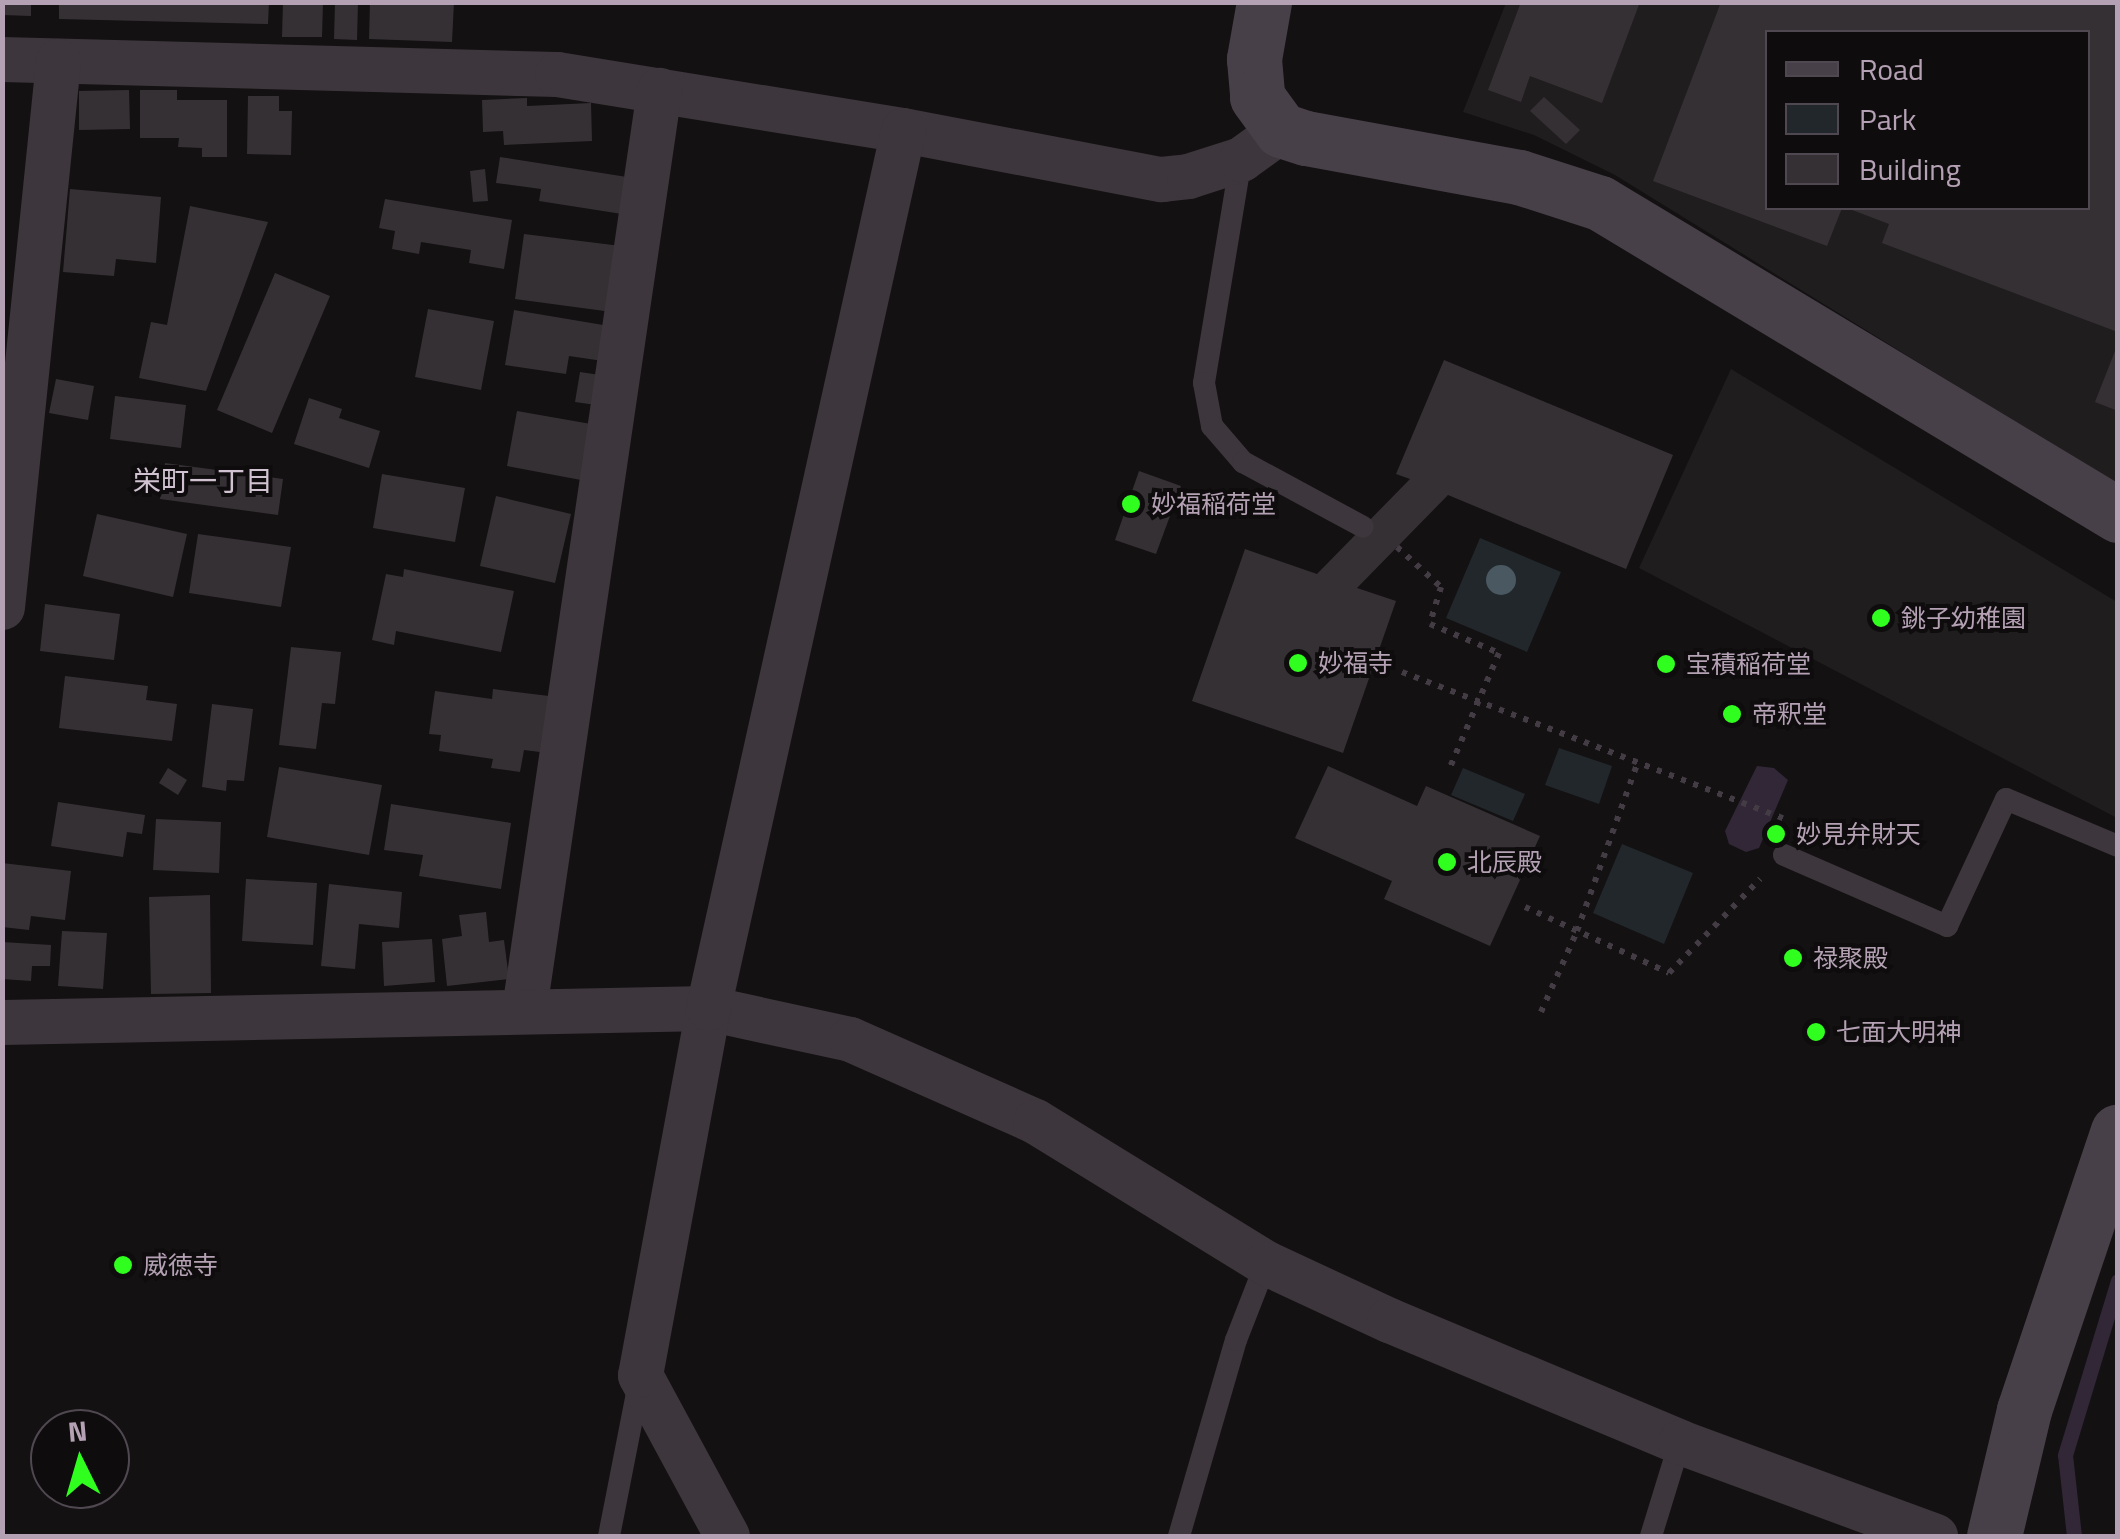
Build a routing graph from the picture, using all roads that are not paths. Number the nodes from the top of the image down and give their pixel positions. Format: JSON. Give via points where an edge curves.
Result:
{"nodes":[{"id":1,"x":1264,"y":2,"type":"edge"},
{"id":2,"x":2,"y":58,"type":"edge"},
{"id":3,"x":58,"y":61,"type":"junction"},
{"id":4,"x":659,"y":90,"type":"junction"},
{"id":5,"x":903,"y":130,"type":"junction"},
{"id":6,"x":1261,"y":144,"type":"junction"},
{"id":7,"x":2118,"y":515,"type":"edge"},
{"id":8,"x":1362,"y":527,"type":"dead end"},
{"id":9,"x":2,"y":607,"type":"edge"},
{"id":10,"x":2118,"y":846,"type":"edge"},
{"id":11,"x":1784,"y":854,"type":"road end"},
{"id":12,"x":524,"y":1008,"type":"junction"},
{"id":13,"x":708,"y":1008,"type":"junction"},
{"id":14,"x":2,"y":1022,"type":"edge"},
{"id":15,"x":2112,"y":1163,"type":"edge"},
{"id":16,"x":1266,"y":1263,"type":"junction"},
{"id":17,"x":640,"y":1375,"type":"junction"},
{"id":18,"x":1680,"y":1442,"type":"junction"},
{"id":19,"x":609,"y":1536,"type":"edge"},
{"id":20,"x":727,"y":1536,"type":"edge"},
{"id":21,"x":1179,"y":1536,"type":"edge"},
{"id":22,"x":1650,"y":1536,"type":"edge"},
{"id":23,"x":1935,"y":1536,"type":"edge"},
{"id":24,"x":1994,"y":1536,"type":"edge"}],
"edges":[{"from":1,"to":6,"type":"street","via":[[1254,59]]},
{"from":2,"to":3,"type":"street"},
{"from":3,"to":4,"type":"street","via":[[557,74]]},
{"from":3,"to":9,"type":"street"},
{"from":4,"to":5,"type":"street"},
{"from":4,"to":12,"type":"street"},
{"from":5,"to":6,"type":"street","via":[[1161,179],[1188,176]]},
{"from":5,"to":13,"type":"street"},
{"from":6,"to":7,"type":"street","via":[[1306,138],[1519,177],[1600,204]]},
{"from":6,"to":8,"type":"lane","via":[[1204,383],[1212,426],[1243,462]]},
{"from":10,"to":11,"type":"lane","via":[[2006,800],[1947,926]]},
{"from":12,"to":13,"type":"street"},
{"from":12,"to":14,"type":"street"},
{"from":13,"to":16,"type":"street","via":[[850,1039],[1035,1121]]},
{"from":13,"to":17,"type":"street"},
{"from":15,"to":24,"type":"street","via":[[2024,1410]]},
{"from":16,"to":18,"type":"street"},
{"from":16,"to":21,"type":"lane","via":[[1236,1340]]},
{"from":17,"to":19,"type":"lane"},
{"from":17,"to":20,"type":"street"},
{"from":18,"to":22,"type":"lane"},
{"from":18,"to":23,"type":"street"}]}
